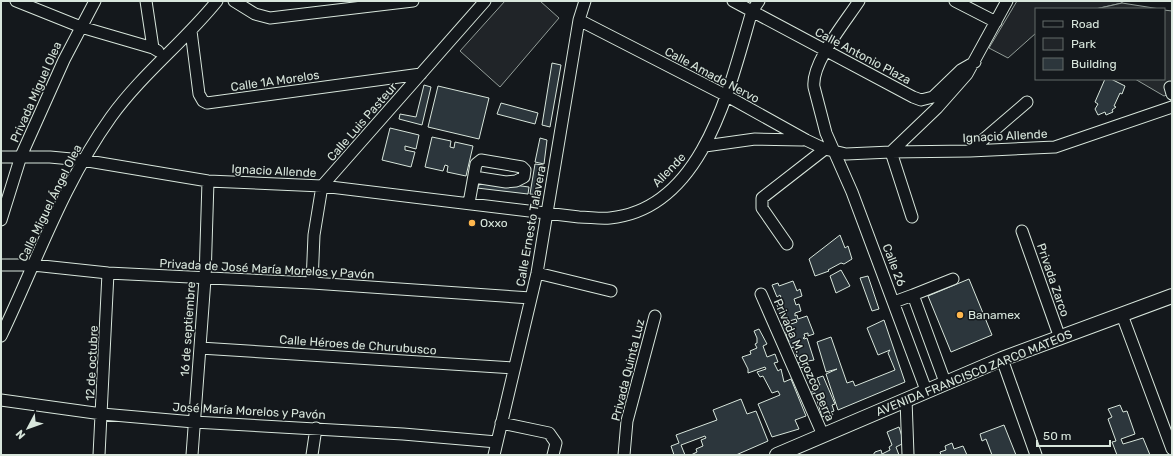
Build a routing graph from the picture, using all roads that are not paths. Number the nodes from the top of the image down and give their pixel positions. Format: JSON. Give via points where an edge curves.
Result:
{"nodes":[{"id":1,"x":16,"y":1,"type":"edge"},
{"id":2,"x":95,"y":1,"type":"edge"},
{"id":3,"x":146,"y":1,"type":"edge"},
{"id":4,"x":217,"y":1,"type":"edge"},
{"id":5,"x":234,"y":1,"type":"edge"},
{"id":6,"x":413,"y":1,"type":"edge"},
{"id":7,"x":485,"y":1,"type":"edge"},
{"id":8,"x":585,"y":1,"type":"edge"},
{"id":9,"x":733,"y":1,"type":"edge"},
{"id":10,"x":759,"y":1,"type":"edge"},
{"id":11,"x":859,"y":1,"type":"edge"},
{"id":12,"x":955,"y":1,"type":"edge"},
{"id":13,"x":1007,"y":1,"type":"edge"},
{"id":14,"x":35,"y":4,"type":"edge"},
{"id":15,"x":752,"y":11,"type":"junction"},
{"id":16,"x":579,"y":20,"type":"junction"},
{"id":17,"x":996,"y":22,"type":"junction"},
{"id":18,"x":81,"y":27,"type":"junction"},
{"id":19,"x":191,"y":31,"type":"junction"},
{"id":20,"x":153,"y":48,"type":"junction"},
{"id":21,"x":826,"y":51,"type":"junction"},
{"id":22,"x":166,"y":55,"type":"junction"},
{"id":23,"x":975,"y":62,"type":"junction"},
{"id":24,"x":421,"y":74,"type":"junction"},
{"id":25,"x":727,"y":96,"type":"junction"},
{"id":26,"x":1027,"y":102,"type":"dead end"},
{"id":27,"x":1172,"y":107,"type":"edge"},
{"id":28,"x":806,"y":140,"type":"junction"},
{"id":29,"x":705,"y":146,"type":"junction"},
{"id":30,"x":829,"y":150,"type":"junction"},
{"id":31,"x":970,"y":151,"type":"junction"},
{"id":32,"x":891,"y":152,"type":"junction"},
{"id":33,"x":21,"y":156,"type":"junction"},
{"id":34,"x":1,"y":157,"type":"edge"},
{"id":35,"x":82,"y":160,"type":"junction"},
{"id":36,"x":474,"y":177,"type":"dead end"},
{"id":37,"x":208,"y":181,"type":"junction"},
{"id":38,"x":322,"y":186,"type":"junction"},
{"id":39,"x":469,"y":203,"type":"junction"},
{"id":40,"x":547,"y":213,"type":"junction"},
{"id":41,"x":912,"y":216,"type":"dead end"},
{"id":42,"x":1,"y":220,"type":"edge"},
{"id":43,"x":1022,"y":231,"type":"dead end"},
{"id":44,"x":787,"y":244,"type":"dead end"},
{"id":45,"x":1,"y":265,"type":"edge"},
{"id":46,"x":33,"y":265,"type":"junction"},
{"id":47,"x":108,"y":273,"type":"junction"},
{"id":48,"x":537,"y":273,"type":"junction"},
{"id":49,"x":205,"y":278,"type":"junction"},
{"id":50,"x":953,"y":279,"type":"dead end"},
{"id":51,"x":312,"y":283,"type":"junction"},
{"id":52,"x":611,"y":291,"type":"dead end"},
{"id":53,"x":761,"y":294,"type":"dead end"},
{"id":54,"x":913,"y":295,"type":"junction"},
{"id":55,"x":1172,"y":296,"type":"edge"},
{"id":56,"x":531,"y":298,"type":"junction"},
{"id":57,"x":894,"y":302,"type":"junction"},
{"id":58,"x":1122,"y":315,"type":"junction"},
{"id":59,"x":655,"y":316,"type":"dead end"},
{"id":60,"x":1,"y":336,"type":"edge"},
{"id":61,"x":1060,"y":338,"type":"junction"},
{"id":62,"x":200,"y":348,"type":"junction"},
{"id":63,"x":1002,"y":359,"type":"junction"},
{"id":64,"x":514,"y":368,"type":"junction"},
{"id":65,"x":945,"y":382,"type":"junction"},
{"id":66,"x":926,"y":390,"type":"junction"},
{"id":67,"x":906,"y":399,"type":"junction"},
{"id":68,"x":1,"y":400,"type":"edge"},
{"id":69,"x":102,"y":414,"type":"junction"},
{"id":70,"x":194,"y":422,"type":"junction"},
{"id":71,"x":501,"y":423,"type":"junction"},
{"id":72,"x":316,"y":428,"type":"junction"},
{"id":73,"x":823,"y":435,"type":"junction"},
{"id":74,"x":497,"y":442,"type":"junction"},
{"id":75,"x":1172,"y":449,"type":"edge"},
{"id":76,"x":99,"y":455,"type":"edge"},
{"id":77,"x":192,"y":455,"type":"edge"},
{"id":78,"x":312,"y":455,"type":"edge"},
{"id":79,"x":494,"y":455,"type":"edge"},
{"id":80,"x":553,"y":455,"type":"edge"},
{"id":81,"x":624,"y":455,"type":"edge"},
{"id":82,"x":777,"y":455,"type":"edge"},
{"id":83,"x":908,"y":455,"type":"edge"},
{"id":84,"x":1036,"y":455,"type":"edge"}],
"edges":[{"from":1,"to":14,"type":"street"},
{"from":2,"to":18,"type":"street","name":"Privada Miguel Olea"},
{"from":3,"to":20,"type":"street"},
{"from":4,"to":19,"type":"street","name":"Calle Miguel Ángel Olea"},
{"from":5,"to":6,"type":"street","via":[[255,14],[270,18]]},
{"from":7,"to":24,"type":"street","name":"Calle Luis Pasteur"},
{"from":8,"to":16,"type":"street","name":"Calle Ernesto Talavera"},
{"from":9,"to":15,"type":"street","name":"Calle Antonio Plaza"},
{"from":10,"to":15,"type":"street","name":"Allende"},
{"from":11,"to":21,"type":"street","name":"Calle 26"},
{"from":12,"to":17,"type":"street"},
{"from":13,"to":17,"type":"street"},
{"from":14,"to":18,"type":"street"},
{"from":15,"to":21,"type":"street","name":"Calle Antonio Plaza"},
{"from":15,"to":25,"type":"street","name":"Allende"},
{"from":16,"to":25,"type":"street","name":"Calle Amado Nervo"},
{"from":16,"to":40,"type":"street","name":"Calle Ernesto Talavera"},
{"from":17,"to":23,"type":"street"},
{"from":18,"to":20,"type":"street"},
{"from":18,"to":33,"type":"street","name":"Privada Miguel Olea"},
{"from":19,"to":22,"type":"street","name":"Calle Miguel Ángel Olea"},
{"from":19,"to":24,"type":"street","name":"Calle 1A Morelos","via":[[199,94],[203,101],[208,103]]},
{"from":20,"to":22,"type":"street"},
{"from":21,"to":23,"type":"street","name":"Calle Antonio Plaza","via":[[921,100],[932,97],[961,70]]},
{"from":21,"to":30,"type":"street","name":"Calle 26","via":[[813,81]]},
{"from":22,"to":35,"type":"street","name":"Calle Miguel Ángel Olea","via":[[111,116]]},
{"from":23,"to":32,"type":"street","via":[[953,91]]},
{"from":24,"to":38,"type":"street","name":"Calle Luis Pasteur"},
{"from":25,"to":28,"type":"street","name":"Calle Amado Nervo"},
{"from":25,"to":29,"type":"street","name":"Allende"},
{"from":26,"to":31,"type":"street"},
{"from":27,"to":31,"type":"street","name":"Ignacio Allende","via":[[1063,146]]},
{"from":28,"to":29,"type":"street","via":[[754,139]]},
{"from":28,"to":30,"type":"street","name":"Calle Amado Nervo"},
{"from":29,"to":40,"type":"street","name":"Allende","via":[[685,176],[669,191],[657,201],[631,213],[609,218]]},
{"from":30,"to":32,"type":"street","name":"Ignacio Allende","via":[[846,154]]},
{"from":30,"to":44,"type":"street","via":[[762,198],[762,208]]},
{"from":30,"to":57,"type":"street","name":"Calle 26","via":[[852,192]]},
{"from":31,"to":32,"type":"street","name":"Ignacio Allende"},
{"from":32,"to":41,"type":"street"},
{"from":33,"to":34,"type":"street","name":"Ignacio Allende"},
{"from":33,"to":35,"type":"street","name":"Ignacio Allende"},
{"from":33,"to":42,"type":"street","name":"Privada Miguel Olea"},
{"from":35,"to":37,"type":"street","name":"Ignacio Allende"},
{"from":35,"to":46,"type":"street","name":"Calle Miguel Ángel Olea"},
{"from":36,"to":39,"type":"street"},
{"from":37,"to":38,"type":"street","name":"Ignacio Allende"},
{"from":37,"to":49,"type":"street","name":"16 de septiembre"},
{"from":38,"to":39,"type":"street","name":"Ignacio Allende"},
{"from":38,"to":51,"type":"street","via":[[314,235]]},
{"from":39,"to":40,"type":"street","name":"Ignacio Allende"},
{"from":40,"to":48,"type":"street","name":"Calle Ernesto Talavera"},
{"from":43,"to":61,"type":"street","name":"Privada Zarco"},
{"from":45,"to":46,"type":"street","name":"Privada de José María Morelos y Pavón"},
{"from":46,"to":47,"type":"street","name":"Privada de José María Morelos y Pavón"},
{"from":46,"to":60,"type":"street","name":"Calle Miguel Ángel Olea"},
{"from":47,"to":49,"type":"street","name":"Privada de José María Morelos y Pavón"},
{"from":47,"to":69,"type":"street","name":"12 de octubre"},
{"from":48,"to":52,"type":"street"},
{"from":48,"to":56,"type":"street","name":"Calle Ernesto Talavera"},
{"from":49,"to":51,"type":"street","name":"Privada de José María Morelos y Pavón"},
{"from":49,"to":62,"type":"street","name":"16 de septiembre"},
{"from":50,"to":54,"type":"street"},
{"from":51,"to":56,"type":"street","name":"Privada de José María Morelos y Pavón"},
{"from":53,"to":73,"type":"street","name":"Privada M. Orozco Berra"},
{"from":54,"to":57,"type":"street"},
{"from":54,"to":65,"type":"street"},
{"from":55,"to":58,"type":"main road","name":"AVENIDA FRANCISCO ZARCO MATEOS"},
{"from":56,"to":64,"type":"street","name":"Calle Ernesto Talavera"},
{"from":57,"to":66,"type":"street","name":"Calle 26"},
{"from":58,"to":61,"type":"main road","name":"AVENIDA FRANCISCO ZARCO MATEOS"},
{"from":58,"to":75,"type":"street"},
{"from":59,"to":81,"type":"street","name":"Privada Quinta Luz","via":[[627,421]]},
{"from":61,"to":63,"type":"main road","name":"AVENIDA FRANCISCO ZARCO MATEOS"},
{"from":62,"to":64,"type":"street","name":"Calle Héroes de Churubusco"},
{"from":62,"to":70,"type":"street","name":"16 de septiembre"},
{"from":63,"to":65,"type":"main road","name":"AVENIDA FRANCISCO ZARCO MATEOS"},
{"from":63,"to":84,"type":"street"},
{"from":64,"to":71,"type":"street","name":"Calle Ernesto Talavera"},
{"from":65,"to":66,"type":"main road","name":"AVENIDA FRANCISCO ZARCO MATEOS"},
{"from":66,"to":67,"type":"main road","name":"AVENIDA FRANCISCO ZARCO MATEOS"},
{"from":67,"to":73,"type":"main road","name":"AVENIDA FRANCISCO ZARCO MATEOS"},
{"from":67,"to":83,"type":"street"},
{"from":68,"to":69,"type":"street","name":"José María Morelos y Pavón"},
{"from":69,"to":70,"type":"street","name":"José María Morelos y Pavón"},
{"from":69,"to":76,"type":"street","name":"12 de octubre"},
{"from":70,"to":72,"type":"street","name":"José María Morelos y Pavón"},
{"from":70,"to":77,"type":"street","name":"16 de septiembre"},
{"from":71,"to":74,"type":"street","name":"Calle Ernesto Talavera"},
{"from":71,"to":80,"type":"street","via":[[549,433],[556,443]]},
{"from":72,"to":74,"type":"street","name":"José María Morelos y Pavón"},
{"from":72,"to":78,"type":"street"},
{"from":73,"to":82,"type":"main road","name":"AVENIDA FRANCISCO ZARCO MATEOS"},
{"from":74,"to":79,"type":"street","name":"Calle Ernesto Talavera"}]}
